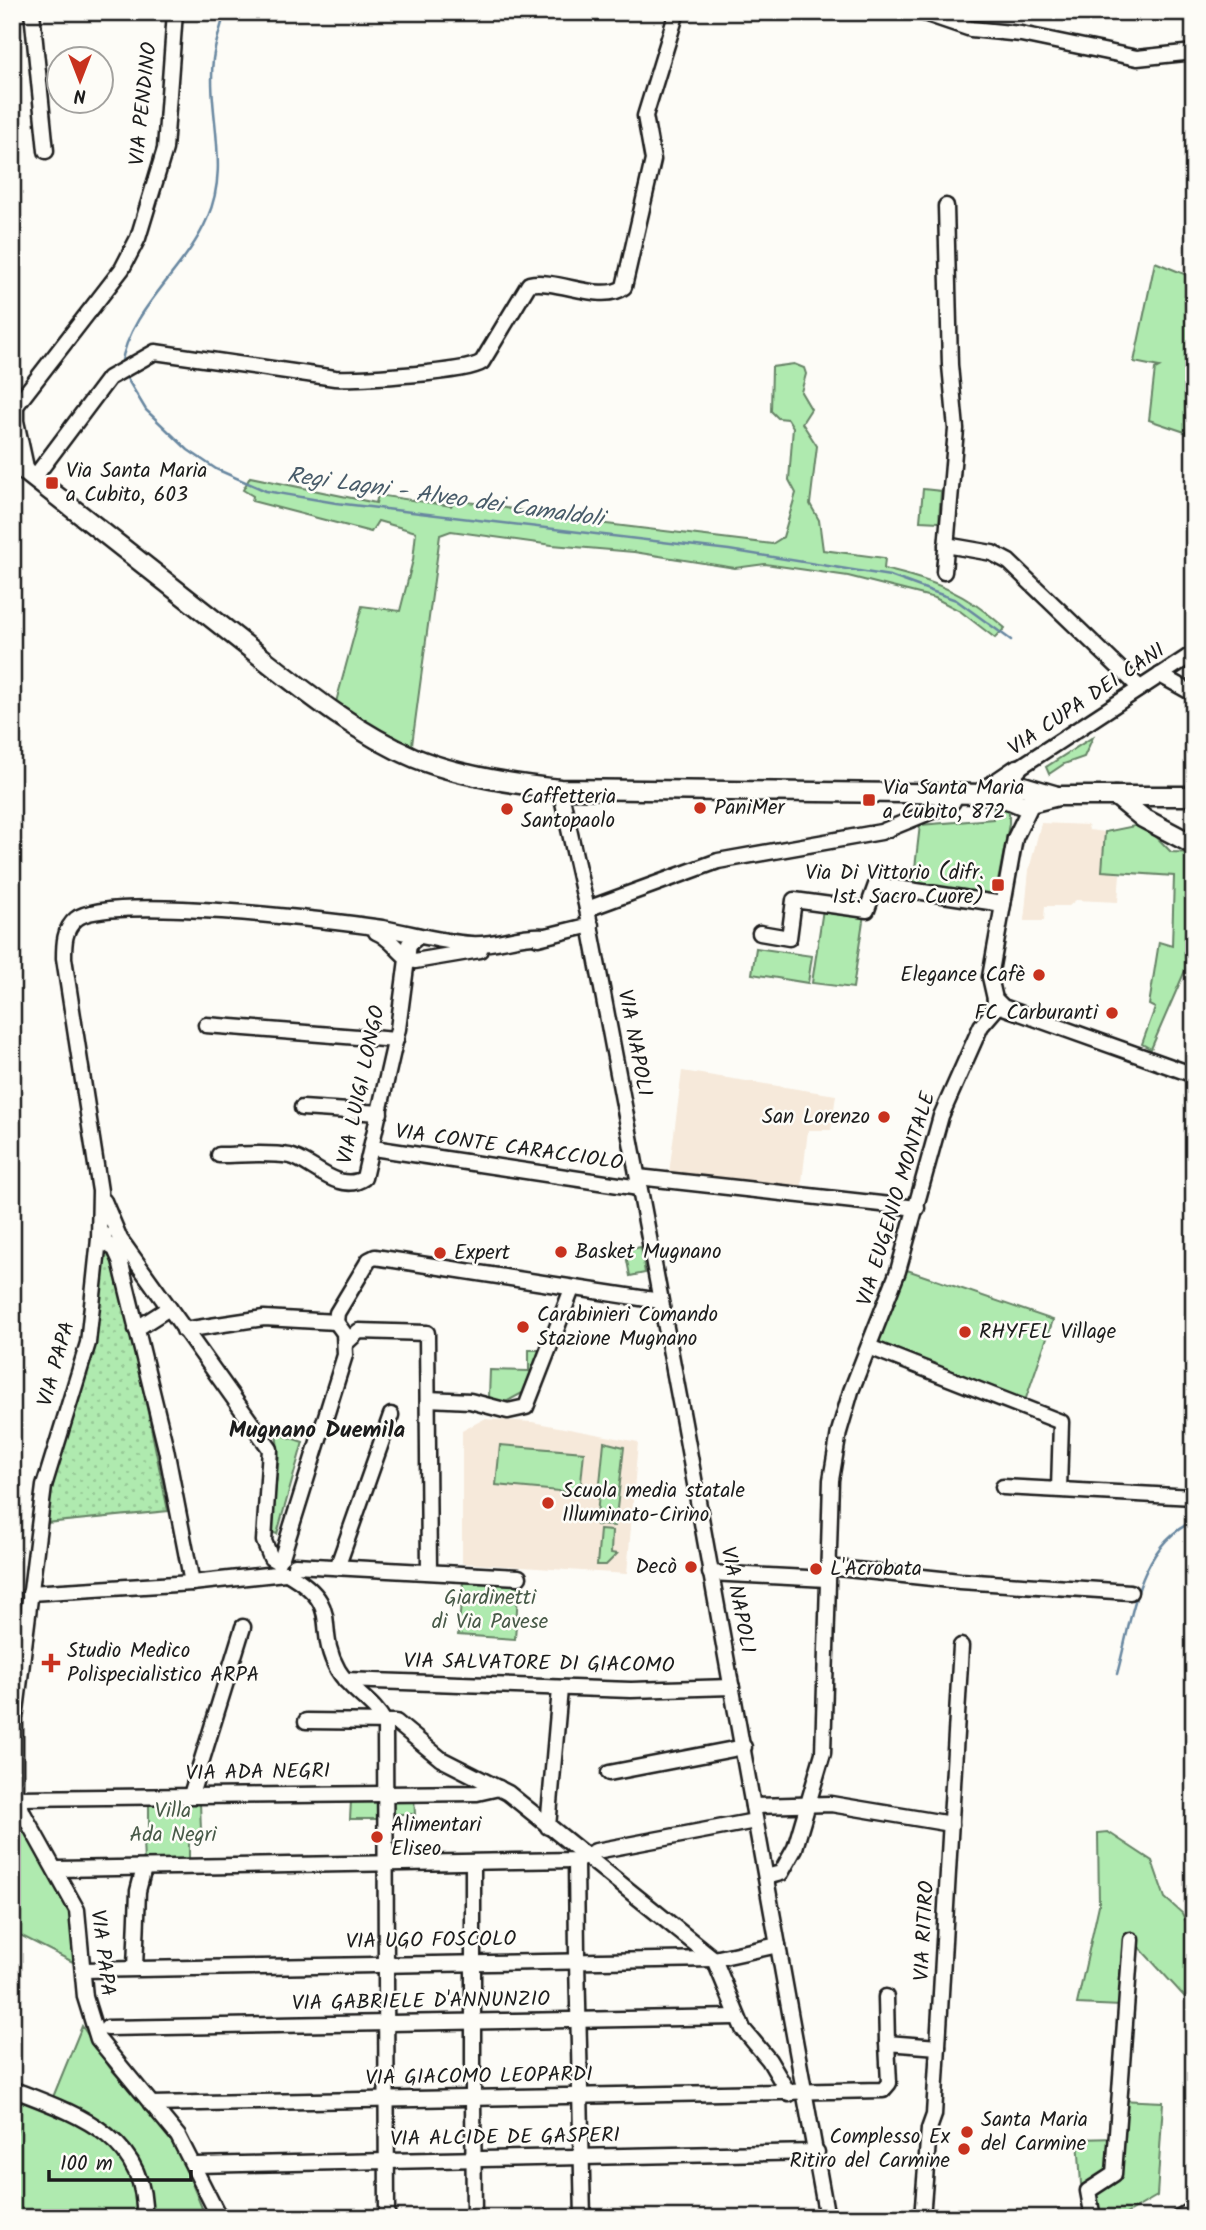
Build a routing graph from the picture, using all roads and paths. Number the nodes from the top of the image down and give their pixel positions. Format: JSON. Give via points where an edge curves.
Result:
{"nodes":[{"id":1,"x":32,"y":12,"type":"edge"},
{"id":2,"x":175,"y":12,"type":"edge"},
{"id":3,"x":677,"y":12,"type":"edge"},
{"id":4,"x":921,"y":12,"type":"edge"},
{"id":5,"x":1194,"y":52,"type":"edge"},
{"id":6,"x":46,"y":151,"type":"dead end"},
{"id":7,"x":946,"y":206,"type":"dead end"},
{"id":8,"x":14,"y":417,"type":"edge"},
{"id":9,"x":24,"y":470,"type":"edge"},
{"id":10,"x":946,"y":545,"type":"junction"},
{"id":11,"x":944,"y":572,"type":"dead end"},
{"id":12,"x":1194,"y":653,"type":"edge"},
{"id":13,"x":1160,"y":675,"type":"junction"},
{"id":14,"x":1140,"y":688,"type":"junction"},
{"id":15,"x":1194,"y":694,"type":"edge"},
{"id":16,"x":1034,"y":760,"type":"junction"},
{"id":17,"x":1017,"y":769,"type":"junction"},
{"id":18,"x":560,"y":789,"type":"junction"},
{"id":19,"x":957,"y":794,"type":"junction"},
{"id":20,"x":984,"y":794,"type":"junction"},
{"id":21,"x":1012,"y":795,"type":"junction"},
{"id":22,"x":1116,"y":796,"type":"junction"},
{"id":23,"x":1160,"y":796,"type":"junction"},
{"id":24,"x":1194,"y":796,"type":"edge"},
{"id":25,"x":1033,"y":798,"type":"junction"},
{"id":26,"x":1163,"y":830,"type":"junction"},
{"id":27,"x":1016,"y":838,"type":"junction"},
{"id":28,"x":1194,"y":845,"type":"edge"},
{"id":29,"x":1003,"y":904,"type":"junction"},
{"id":30,"x":587,"y":909,"type":"junction"},
{"id":31,"x":354,"y":925,"type":"junction"},
{"id":32,"x":591,"y":925,"type":"junction"},
{"id":33,"x":760,"y":933,"type":"dead end"},
{"id":34,"x":419,"y":936,"type":"junction"},
{"id":35,"x":454,"y":949,"type":"junction"},
{"id":36,"x":407,"y":957,"type":"junction"},
{"id":37,"x":995,"y":999,"type":"junction"},
{"id":38,"x":206,"y":1025,"type":"dead end"},
{"id":39,"x":396,"y":1040,"type":"junction"},
{"id":40,"x":1194,"y":1076,"type":"edge"},
{"id":41,"x":302,"y":1108,"type":"dead end"},
{"id":42,"x":380,"y":1113,"type":"junction"},
{"id":43,"x":373,"y":1149,"type":"junction"},
{"id":44,"x":219,"y":1155,"type":"dead end"},
{"id":45,"x":638,"y":1182,"type":"junction"},
{"id":46,"x":100,"y":1191,"type":"junction"},
{"id":47,"x":917,"y":1208,"type":"junction"},
{"id":48,"x":99,"y":1239,"type":"junction"},
{"id":49,"x":120,"y":1239,"type":"junction"},
{"id":50,"x":572,"y":1289,"type":"junction"},
{"id":51,"x":660,"y":1301,"type":"junction"},
{"id":52,"x":169,"y":1308,"type":"junction"},
{"id":53,"x":336,"y":1322,"type":"junction"},
{"id":54,"x":136,"y":1329,"type":"junction"},
{"id":55,"x":184,"y":1330,"type":"junction"},
{"id":56,"x":346,"y":1343,"type":"junction"},
{"id":57,"x":869,"y":1347,"type":"junction"},
{"id":58,"x":428,"y":1399,"type":"junction"},
{"id":59,"x":391,"y":1415,"type":"dead end"},
{"id":60,"x":1003,"y":1487,"type":"dead end"},
{"id":61,"x":1059,"y":1489,"type":"junction"},
{"id":62,"x":1194,"y":1497,"type":"edge"},
{"id":63,"x":338,"y":1565,"type":"junction"},
{"id":64,"x":284,"y":1566,"type":"junction"},
{"id":65,"x":429,"y":1571,"type":"junction"},
{"id":66,"x":710,"y":1573,"type":"junction"},
{"id":67,"x":828,"y":1573,"type":"junction"},
{"id":68,"x":519,"y":1577,"type":"dead end"},
{"id":69,"x":192,"y":1583,"type":"junction"},
{"id":70,"x":1130,"y":1592,"type":"dead end"},
{"id":71,"x":30,"y":1593,"type":"junction"},
{"id":72,"x":243,"y":1627,"type":"dead end"},
{"id":73,"x":961,"y":1646,"type":"dead end"},
{"id":74,"x":345,"y":1680,"type":"junction"},
{"id":75,"x":732,"y":1687,"type":"junction"},
{"id":76,"x":560,"y":1689,"type":"junction"},
{"id":77,"x":14,"y":1690,"type":"edge"},
{"id":78,"x":306,"y":1721,"type":"dead end"},
{"id":79,"x":385,"y":1723,"type":"junction"},
{"id":80,"x":744,"y":1747,"type":"junction"},
{"id":81,"x":609,"y":1773,"type":"dead end"},
{"id":82,"x":499,"y":1788,"type":"junction"},
{"id":83,"x":385,"y":1793,"type":"junction"},
{"id":84,"x":191,"y":1795,"type":"junction"},
{"id":85,"x":17,"y":1798,"type":"junction"},
{"id":86,"x":811,"y":1803,"type":"junction"},
{"id":87,"x":753,"y":1806,"type":"junction"},
{"id":88,"x":755,"y":1821,"type":"junction"},
{"id":89,"x":951,"y":1824,"type":"junction"},
{"id":90,"x":548,"y":1827,"type":"junction"},
{"id":91,"x":581,"y":1858,"type":"junction"},
{"id":92,"x":386,"y":1864,"type":"junction"},
{"id":93,"x":473,"y":1864,"type":"junction"},
{"id":94,"x":144,"y":1868,"type":"junction"},
{"id":95,"x":57,"y":1869,"type":"junction"},
{"id":96,"x":765,"y":1877,"type":"junction"},
{"id":97,"x":1131,"y":1940,"type":"dead end"},
{"id":98,"x":778,"y":1945,"type":"junction"},
{"id":99,"x":577,"y":1958,"type":"junction"},
{"id":100,"x":714,"y":1959,"type":"junction"},
{"id":101,"x":387,"y":1963,"type":"junction"},
{"id":102,"x":473,"y":1963,"type":"junction"},
{"id":103,"x":135,"y":1968,"type":"junction"},
{"id":104,"x":83,"y":1970,"type":"junction"},
{"id":105,"x":886,"y":1997,"type":"dead end"},
{"id":106,"x":737,"y":2017,"type":"junction"},
{"id":107,"x":578,"y":2021,"type":"junction"},
{"id":108,"x":473,"y":2022,"type":"junction"},
{"id":109,"x":388,"y":2024,"type":"junction"},
{"id":110,"x":107,"y":2028,"type":"dead end"},
{"id":111,"x":887,"y":2043,"type":"junction"},
{"id":112,"x":938,"y":2047,"type":"junction"},
{"id":113,"x":12,"y":2089,"type":"edge"},
{"id":114,"x":789,"y":2094,"type":"junction"},
{"id":115,"x":807,"y":2094,"type":"junction"},
{"id":116,"x":473,"y":2095,"type":"junction"},
{"id":117,"x":580,"y":2096,"type":"junction"},
{"id":118,"x":387,"y":2100,"type":"junction"},
{"id":119,"x":151,"y":2104,"type":"junction"},
{"id":120,"x":817,"y":2152,"type":"junction"},
{"id":121,"x":582,"y":2157,"type":"junction"},
{"id":122,"x":473,"y":2160,"type":"junction"},
{"id":123,"x":388,"y":2161,"type":"junction"},
{"id":124,"x":195,"y":2165,"type":"junction"},
{"id":125,"x":1194,"y":2208,"type":"edge"},
{"id":126,"x":213,"y":2216,"type":"edge"},
{"id":127,"x":144,"y":2218,"type":"edge"},
{"id":128,"x":387,"y":2218,"type":"edge"},
{"id":129,"x":474,"y":2218,"type":"edge"},
{"id":130,"x":583,"y":2218,"type":"edge"},
{"id":131,"x":827,"y":2218,"type":"edge"},
{"id":132,"x":922,"y":2218,"type":"edge"},
{"id":133,"x":1093,"y":2218,"type":"edge"},
{"id":134,"x":1178,"y":2218,"type":"edge"}],
"edges":[{"from":1,"to":6,"type":"street"},
{"from":2,"to":8,"type":"street","name":"VIA PENDINO","via":[[165,149],[138,238],[122,269]]},
{"from":3,"to":9,"type":"street","via":[[645,116],[653,160],[624,287],[617,292],[529,284],[519,306],[476,366],[356,379],[155,352],[108,379]]},
{"from":4,"to":5,"type":"street","via":[[971,29],[1021,34],[1137,58]]},
{"from":7,"to":10,"type":"street","via":[[956,429]]},
{"from":8,"to":9,"type":"street","name":"VIA PENDINO"},
{"from":9,"to":18,"type":"main road","via":[[299,687],[362,731],[439,766]]},
{"from":10,"to":11,"type":"street"},
{"from":10,"to":14,"type":"street","via":[[992,553],[1009,562]]},
{"from":12,"to":13,"type":"street","name":"VIA CUPA DEI CANI"},
{"from":13,"to":14,"type":"street","name":"VIA CUPA DEI CANI"},
{"from":13,"to":15,"type":"street"},
{"from":14,"to":16,"type":"street","name":"VIA CUPA DEI CANI"},
{"from":16,"to":17,"type":"street","name":"VIA CUPA DEI CANI"},
{"from":16,"to":25,"type":"street"},
{"from":17,"to":20,"type":"main road"},
{"from":17,"to":21,"type":"street","name":"VIA CUPA DEI CANI"},
{"from":18,"to":19,"type":"main road"},
{"from":18,"to":30,"type":"street","name":"VIA NAPOLI"},
{"from":19,"to":20,"type":"main road"},
{"from":19,"to":30,"type":"street","via":[[952,803],[881,832],[718,861]]},
{"from":20,"to":21,"type":"main road"},
{"from":21,"to":25,"type":"main road","via":[[1023,786]]},
{"from":21,"to":27,"type":"street","name":"VIA CUPA DEI CANI"},
{"from":22,"to":23,"type":"main road"},
{"from":22,"to":25,"type":"main road"},
{"from":22,"to":26,"type":"main road"},
{"from":23,"to":24,"type":"main road"},
{"from":23,"to":26,"type":"main road","via":[[1153,809]]},
{"from":25,"to":27,"type":"street"},
{"from":26,"to":28,"type":"main road"},
{"from":27,"to":29,"type":"street"},
{"from":29,"to":33,"type":"street","via":[[876,886],[867,910],[794,900],[789,938]]},
{"from":29,"to":37,"type":"street","via":[[990,977]]},
{"from":30,"to":32,"type":"street","name":"VIA NAPOLI"},
{"from":31,"to":34,"type":"street"},
{"from":31,"to":36,"type":"street","via":[[392,939]]},
{"from":31,"to":46,"type":"street","name":"VIA PAPA","via":[[222,911],[100,910],[76,919],[65,937],[64,958]]},
{"from":32,"to":35,"type":"street"},
{"from":32,"to":45,"type":"street","name":"VIA NAPOLI"},
{"from":34,"to":35,"type":"street"},
{"from":34,"to":36,"type":"street","name":"VIA LUIGI LONGO","via":[[409,944]]},
{"from":35,"to":36,"type":"street","via":[[415,961]]},
{"from":36,"to":39,"type":"street","name":"VIA LUIGI LONGO"},
{"from":37,"to":40,"type":"street","via":[[1003,1007]]},
{"from":37,"to":47,"type":"street","name":"VIA EUGENIO MONTALE","via":[[985,1005],[981,1026],[941,1116]]},
{"from":38,"to":39,"type":"street"},
{"from":39,"to":42,"type":"street","name":"VIA LUIGI LONGO"},
{"from":41,"to":42,"type":"street"},
{"from":42,"to":43,"type":"street","name":"VIA LUIGI LONGO"},
{"from":43,"to":44,"type":"street","name":"VIA LUIGI LONGO","via":[[364,1178],[353,1183],[320,1174],[294,1157]]},
{"from":43,"to":45,"type":"street","name":"VIA CONTE CARACCIOLO"},
{"from":45,"to":47,"type":"street","name":"VIA CONTE CARACCIOLO"},
{"from":45,"to":51,"type":"street","name":"VIA NAPOLI"},
{"from":46,"to":48,"type":"street","name":"VIA PAPA"},
{"from":46,"to":49,"type":"street"},
{"from":47,"to":57,"type":"street","name":"VIA EUGENIO MONTALE"},
{"from":48,"to":49,"type":"street","via":[[107,1234]]},
{"from":48,"to":54,"type":"street","via":[[118,1253]]},
{"from":48,"to":71,"type":"street","name":"VIA PAPA","via":[[88,1343],[47,1471]]},
{"from":49,"to":52,"type":"street"},
{"from":50,"to":51,"type":"street"},
{"from":50,"to":53,"type":"street","via":[[375,1257],[337,1313]]},
{"from":50,"to":58,"type":"street","via":[[526,1407],[508,1411],[470,1401]]},
{"from":51,"to":66,"type":"street","name":"VIA NAPOLI"},
{"from":52,"to":54,"type":"street"},
{"from":52,"to":55,"type":"street"},
{"from":53,"to":55,"type":"street","via":[[264,1318]]},
{"from":53,"to":56,"type":"street"},
{"from":54,"to":69,"type":"street"},
{"from":55,"to":64,"type":"street","via":[[270,1449],[264,1541],[271,1558]]},
{"from":56,"to":58,"type":"street","via":[[359,1331],[425,1331]]},
{"from":56,"to":64,"type":"street"},
{"from":57,"to":61,"type":"street","via":[[1061,1422]]},
{"from":57,"to":67,"type":"street","name":"VIA EUGENIO MONTALE","via":[[839,1432],[831,1480]]},
{"from":58,"to":65,"type":"street"},
{"from":59,"to":63,"type":"street"},
{"from":60,"to":61,"type":"street"},
{"from":61,"to":62,"type":"street"},
{"from":63,"to":64,"type":"street"},
{"from":63,"to":65,"type":"street"},
{"from":64,"to":69,"type":"street","via":[[247,1578]]},
{"from":64,"to":74,"type":"street","via":[[324,1605],[334,1659]]},
{"from":65,"to":68,"type":"street"},
{"from":66,"to":67,"type":"street"},
{"from":66,"to":75,"type":"street","name":"VIA NAPOLI"},
{"from":67,"to":70,"type":"street"},
{"from":67,"to":86,"type":"street","name":"VIA EUGENIO MONTALE","via":[[824,1743]]},
{"from":69,"to":71,"type":"street"},
{"from":71,"to":77,"type":"street","name":"VIA PAPA"},
{"from":72,"to":84,"type":"street"},
{"from":73,"to":89,"type":"street","name":"VIA RITIRO"},
{"from":74,"to":76,"type":"street","name":"VIA SALVATORE DI GIACOMO"},
{"from":74,"to":79,"type":"street"},
{"from":75,"to":76,"type":"street","name":"VIA SALVATORE DI GIACOMO"},
{"from":75,"to":80,"type":"street","name":"VIA NAPOLI"},
{"from":76,"to":90,"type":"street"},
{"from":77,"to":85,"type":"street","name":"VIA PAPA"},
{"from":78,"to":79,"type":"street"},
{"from":79,"to":82,"type":"street","via":[[401,1725],[441,1759]]},
{"from":79,"to":83,"type":"street"},
{"from":80,"to":81,"type":"street"},
{"from":80,"to":87,"type":"street","name":"VIA NAPOLI"},
{"from":82,"to":83,"type":"street","name":"VIA ADA NEGRI","via":[[477,1793]]},
{"from":82,"to":90,"type":"street"},
{"from":83,"to":84,"type":"street","name":"VIA ADA NEGRI"},
{"from":83,"to":92,"type":"street"},
{"from":84,"to":85,"type":"street","name":"VIA ADA NEGRI"},
{"from":85,"to":95,"type":"street","name":"VIA PAPA"},
{"from":86,"to":87,"type":"street"},
{"from":86,"to":89,"type":"street"},
{"from":86,"to":96,"type":"street","name":"VIA EUGENIO MONTALE","via":[[781,1873]]},
{"from":87,"to":88,"type":"street","name":"VIA NAPOLI"},
{"from":88,"to":91,"type":"street","via":[[596,1851]]},
{"from":88,"to":96,"type":"street","name":"VIA NAPOLI"},
{"from":89,"to":112,"type":"street","name":"VIA RITIRO"},
{"from":90,"to":91,"type":"street"},
{"from":91,"to":93,"type":"street"},
{"from":91,"to":99,"type":"street"},
{"from":91,"to":100,"type":"street"},
{"from":92,"to":93,"type":"street"},
{"from":92,"to":94,"type":"street"},
{"from":92,"to":101,"type":"street"},
{"from":93,"to":102,"type":"street"},
{"from":94,"to":95,"type":"street"},
{"from":94,"to":103,"type":"street","via":[[138,1891]]},
{"from":95,"to":104,"type":"street","name":"VIA PAPA","via":[[77,1910]]},
{"from":96,"to":98,"type":"street","name":"VIA NAPOLI"},
{"from":97,"to":133,"type":"street","via":[[1114,2174],[1088,2191]]},
{"from":98,"to":100,"type":"street","name":"VIA UGO FOSCOLO"},
{"from":98,"to":115,"type":"street","name":"VIA NAPOLI"},
{"from":99,"to":100,"type":"street","name":"VIA UGO FOSCOLO"},
{"from":99,"to":102,"type":"street","name":"VIA UGO FOSCOLO"},
{"from":99,"to":107,"type":"street"},
{"from":100,"to":106,"type":"street"},
{"from":101,"to":102,"type":"street","name":"VIA UGO FOSCOLO"},
{"from":101,"to":103,"type":"street","name":"VIA UGO FOSCOLO"},
{"from":101,"to":109,"type":"street"},
{"from":102,"to":108,"type":"street"},
{"from":103,"to":104,"type":"street","name":"VIA UGO FOSCOLO"},
{"from":104,"to":119,"type":"street","name":"VIA PAPA","via":[[87,2005],[98,2039]]},
{"from":105,"to":111,"type":"street"},
{"from":106,"to":107,"type":"street","name":"VIA GABRIELE D'ANNUNZIO"},
{"from":106,"to":114,"type":"street"},
{"from":107,"to":108,"type":"street","name":"VIA GABRIELE D'ANNUNZIO"},
{"from":107,"to":117,"type":"street"},
{"from":108,"to":109,"type":"street","name":"VIA GABRIELE D'ANNUNZIO"},
{"from":108,"to":116,"type":"street"},
{"from":109,"to":110,"type":"street","name":"VIA GABRIELE D'ANNUNZIO"},
{"from":109,"to":118,"type":"street"},
{"from":111,"to":112,"type":"street"},
{"from":111,"to":115,"type":"street","name":"VIA GIACOMO LEOPARDI","via":[[886,2089]]},
{"from":112,"to":132,"type":"street","name":"VIA RITIRO"},
{"from":113,"to":127,"type":"street","via":[[97,2125],[119,2145],[139,2180]]},
{"from":114,"to":115,"type":"street","name":"VIA GIACOMO LEOPARDI"},
{"from":114,"to":117,"type":"street","name":"VIA GIACOMO LEOPARDI"},
{"from":115,"to":120,"type":"street","name":"VIA NAPOLI"},
{"from":116,"to":117,"type":"street","name":"VIA GIACOMO LEOPARDI"},
{"from":116,"to":118,"type":"street","name":"VIA GIACOMO LEOPARDI"},
{"from":116,"to":122,"type":"street"},
{"from":117,"to":121,"type":"street"},
{"from":118,"to":119,"type":"street","name":"VIA GIACOMO LEOPARDI"},
{"from":118,"to":123,"type":"street"},
{"from":119,"to":124,"type":"street","name":"VIA PAPA"},
{"from":120,"to":121,"type":"street","name":"VIA ALCIDE DE GASPERI"},
{"from":120,"to":131,"type":"street","name":"VIA NAPOLI"},
{"from":121,"to":122,"type":"street","name":"VIA ALCIDE DE GASPERI"},
{"from":121,"to":130,"type":"street"},
{"from":122,"to":123,"type":"street","name":"VIA ALCIDE DE GASPERI"},
{"from":122,"to":129,"type":"street"},
{"from":123,"to":124,"type":"street","name":"VIA ALCIDE DE GASPERI"},
{"from":123,"to":128,"type":"street"},
{"from":124,"to":126,"type":"street","name":"VIA PAPA"},
{"from":125,"to":134,"type":"street"}]}
